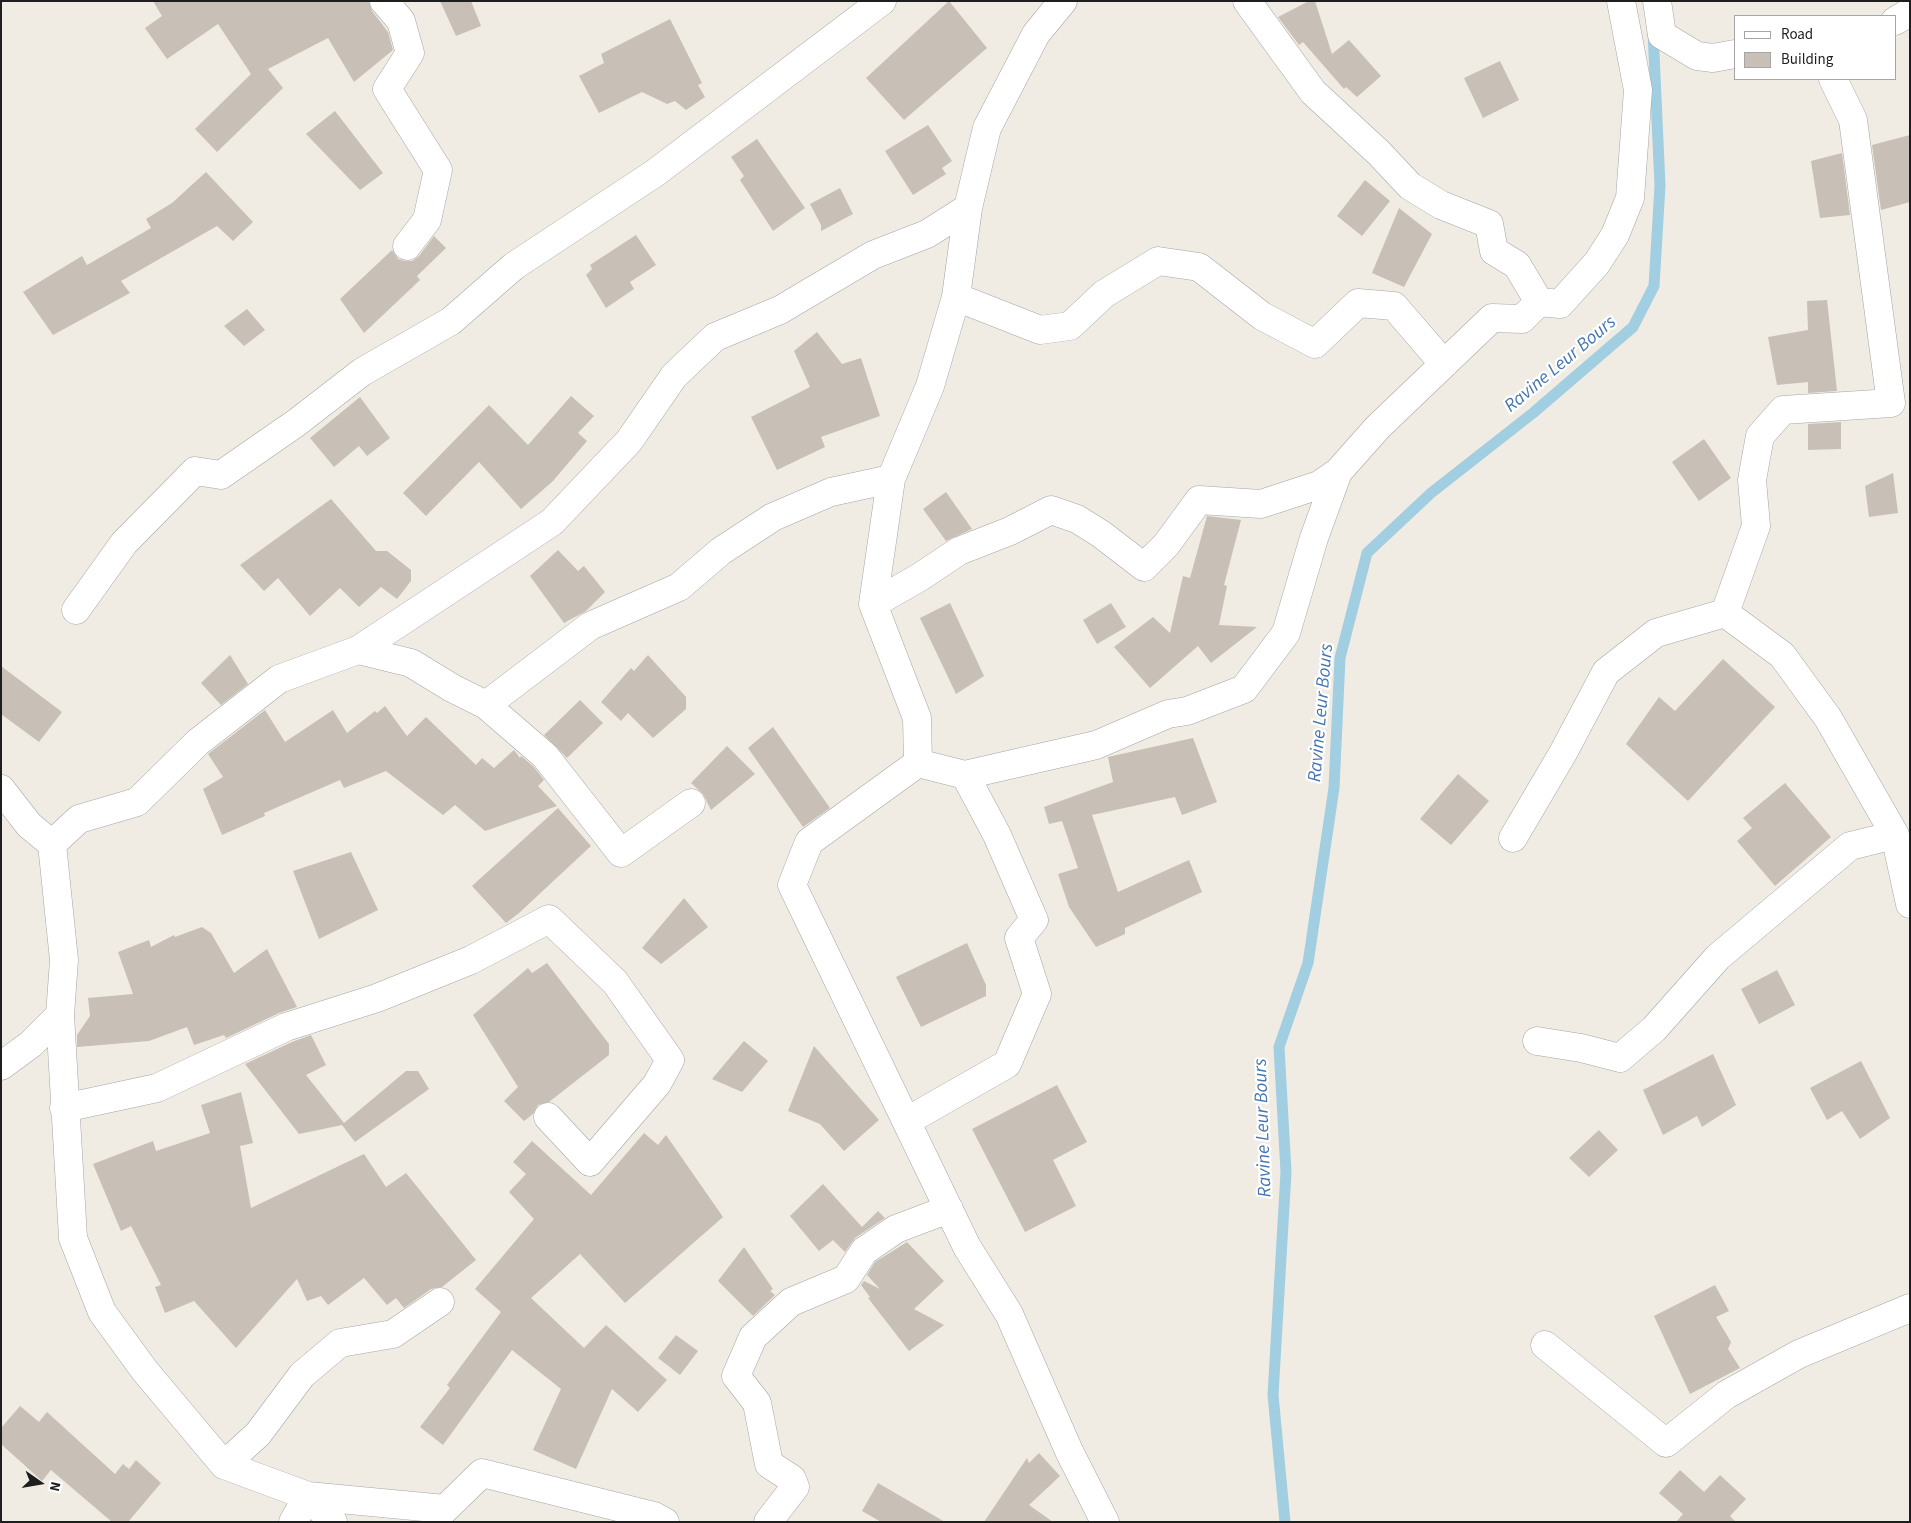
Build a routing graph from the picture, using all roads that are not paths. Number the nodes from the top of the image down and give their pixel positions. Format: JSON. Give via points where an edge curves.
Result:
{"nodes":[{"id":1,"x":384,"y":1,"type":"edge"},
{"id":2,"x":882,"y":1,"type":"edge"},
{"id":3,"x":1062,"y":1,"type":"edge"},
{"id":4,"x":1247,"y":1,"type":"edge"},
{"id":5,"x":1621,"y":1,"type":"edge"},
{"id":6,"x":1657,"y":1,"type":"edge"},
{"id":7,"x":1910,"y":12,"type":"edge"},
{"id":8,"x":1896,"y":20,"type":"edge"},
{"id":9,"x":1734,"y":54,"type":"edge"},
{"id":10,"x":1833,"y":80,"type":"edge"},
{"id":11,"x":968,"y":208,"type":"junction"},
{"id":12,"x":407,"y":246,"type":"dead end"},
{"id":13,"x":956,"y":297,"type":"junction"},
{"id":14,"x":1539,"y":302,"type":"junction"},
{"id":15,"x":1444,"y":364,"type":"junction"},
{"id":16,"x":1338,"y":472,"type":"junction"},
{"id":17,"x":891,"y":479,"type":"junction"},
{"id":18,"x":873,"y":604,"type":"junction"},
{"id":19,"x":76,"y":610,"type":"dead end"},
{"id":20,"x":1725,"y":613,"type":"junction"},
{"id":21,"x":358,"y":650,"type":"junction"},
{"id":22,"x":486,"y":705,"type":"junction"},
{"id":23,"x":918,"y":763,"type":"junction"},
{"id":24,"x":965,"y":775,"type":"junction"},
{"id":25,"x":1,"y":789,"type":"edge"},
{"id":26,"x":691,"y":803,"type":"dead end"},
{"id":27,"x":1895,"y":835,"type":"junction"},
{"id":28,"x":1513,"y":838,"type":"dead end"},
{"id":29,"x":52,"y":844,"type":"junction"},
{"id":30,"x":1910,"y":904,"type":"edge"},
{"id":31,"x":60,"y":1015,"type":"junction"},
{"id":32,"x":1537,"y":1041,"type":"dead end"},
{"id":33,"x":1,"y":1066,"type":"edge"},
{"id":34,"x":64,"y":1108,"type":"junction"},
{"id":35,"x":548,"y":1117,"type":"dead end"},
{"id":36,"x":907,"y":1121,"type":"junction"},
{"id":37,"x":949,"y":1209,"type":"junction"},
{"id":38,"x":440,"y":1302,"type":"dead end"},
{"id":39,"x":1910,"y":1308,"type":"edge"},
{"id":40,"x":1545,"y":1345,"type":"dead end"},
{"id":41,"x":224,"y":1465,"type":"junction"},
{"id":42,"x":308,"y":1496,"type":"junction"},
{"id":43,"x":293,"y":1522,"type":"edge"},
{"id":44,"x":333,"y":1522,"type":"edge"},
{"id":45,"x":665,"y":1522,"type":"edge"},
{"id":46,"x":768,"y":1522,"type":"edge"},
{"id":47,"x":1105,"y":1522,"type":"edge"}],
"edges":[{"from":1,"to":12,"type":"street","via":[[401,21],[410,52],[387,89],[438,170],[427,220]]},
{"from":2,"to":19,"type":"street","via":[[655,173],[514,266],[451,321],[362,372],[221,475],[195,471],[124,543]]},
{"from":3,"to":11,"type":"street","via":[[1036,34],[987,128]]},
{"from":4,"to":14,"type":"street","via":[[1313,92],[1410,186],[1441,204],[1489,224],[1494,252],[1517,265]]},
{"from":5,"to":14,"type":"street","via":[[1638,90],[1630,198],[1615,235],[1576,289],[1560,304]]},
{"from":6,"to":9,"type":"street","via":[[1662,35],[1697,56],[1713,58]]},
{"from":7,"to":8,"type":"street"},
{"from":10,"to":20,"type":"street","via":[[1852,120],[1890,402],[1783,410],[1760,436],[1752,480],[1756,526]]},
{"from":11,"to":13,"type":"street"},
{"from":11,"to":21,"type":"street","via":[[927,234],[873,255],[780,310],[716,337],[674,376],[629,441],[552,522]]},
{"from":13,"to":15,"type":"street","via":[[1040,330],[1070,326],[1104,294],[1158,261],[1199,267],[1262,316],[1315,344],[1358,303],[1394,306]]},
{"from":13,"to":17,"type":"street","via":[[930,386]]},
{"from":14,"to":15,"type":"street","via":[[1522,319],[1492,318]]},
{"from":15,"to":16,"type":"street","via":[[1378,427]]},
{"from":16,"to":18,"type":"street","via":[[1319,485],[1261,504],[1199,500],[1144,567],[1077,519],[1051,510],[960,551]]},
{"from":16,"to":24,"type":"street","via":[[1314,538],[1286,633],[1244,689],[1168,714],[1096,745]]},
{"from":17,"to":18,"type":"street"},
{"from":17,"to":22,"type":"street","via":[[831,492],[773,517],[721,550],[679,587],[590,626]]},
{"from":18,"to":23,"type":"street","via":[[917,718]]},
{"from":20,"to":27,"type":"street","via":[[1782,655],[1828,718]]},
{"from":20,"to":28,"type":"street","via":[[1656,633],[1606,672]]},
{"from":21,"to":22,"type":"street","via":[[411,663]]},
{"from":21,"to":29,"type":"street","via":[[279,679],[198,742],[137,802],[79,820]]},
{"from":22,"to":26,"type":"street","via":[[545,756],[622,853]]},
{"from":23,"to":24,"type":"street"},
{"from":23,"to":36,"type":"street","via":[[808,842],[792,886]]},
{"from":24,"to":36,"type":"street","via":[[1034,920],[1019,938],[1037,994],[1007,1064]]},
{"from":25,"to":29,"type":"street","via":[[29,825]]},
{"from":27,"to":30,"type":"street"},
{"from":27,"to":32,"type":"street","via":[[1850,846],[1718,957],[1654,1029],[1620,1058]]},
{"from":29,"to":31,"type":"street","via":[[64,960]]},
{"from":31,"to":33,"type":"street","via":[[31,1044]]},
{"from":31,"to":34,"type":"street"},
{"from":34,"to":35,"type":"street","via":[[157,1088],[286,1027],[377,998],[471,960],[549,919],[615,982],[670,1060],[657,1084],[590,1162]]},
{"from":34,"to":41,"type":"street","via":[[73,1238],[102,1312],[145,1371]]},
{"from":36,"to":37,"type":"street"},
{"from":37,"to":46,"type":"street","via":[[896,1229],[864,1252],[846,1279],[792,1302],[754,1337],[736,1376],[757,1403],[770,1464],[792,1479],[795,1486]]},
{"from":37,"to":47,"type":"street","via":[[967,1247],[1009,1314],[1069,1451]]},
{"from":38,"to":41,"type":"street","via":[[393,1334],[340,1342],[302,1375],[258,1434]]},
{"from":39,"to":40,"type":"street","via":[[1799,1354],[1726,1395],[1666,1443]]},
{"from":41,"to":42,"type":"street"},
{"from":42,"to":43,"type":"street"},
{"from":42,"to":44,"type":"street"},
{"from":42,"to":45,"type":"street","via":[[445,1509],[482,1473],[654,1516]]}]}
